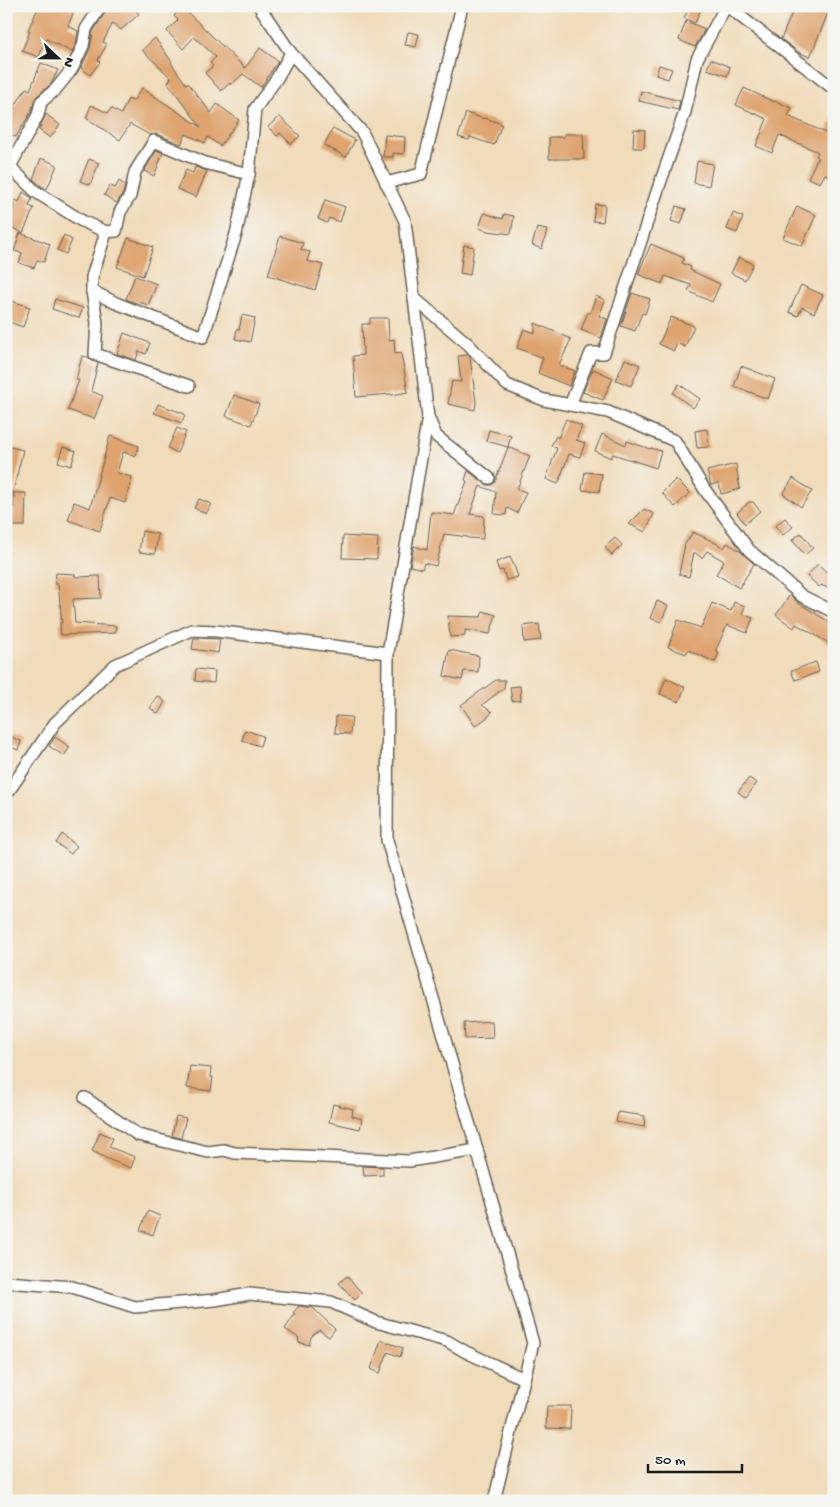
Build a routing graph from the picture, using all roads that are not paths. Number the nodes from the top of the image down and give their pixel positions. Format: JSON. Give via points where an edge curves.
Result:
{"nodes":[{"id":1,"x":101,"y":6,"type":"edge"},
{"id":2,"x":259,"y":6,"type":"edge"},
{"id":3,"x":462,"y":6,"type":"edge"},
{"id":4,"x":726,"y":6,"type":"edge"},
{"id":5,"x":291,"y":53,"type":"junction"},
{"id":6,"x":834,"y":89,"type":"edge"},
{"id":7,"x":8,"y":170,"type":"edge"},
{"id":8,"x":249,"y":174,"type":"junction"},
{"id":9,"x":386,"y":183,"type":"junction"},
{"id":10,"x":106,"y":232,"type":"junction"},
{"id":11,"x":92,"y":291,"type":"junction"},
{"id":12,"x":414,"y":298,"type":"junction"},
{"id":13,"x":189,"y":386,"type":"dead end"},
{"id":14,"x":570,"y":405,"type":"junction"},
{"id":15,"x":428,"y":417,"type":"junction"},
{"id":16,"x":489,"y":478,"type":"dead end"},
{"id":17,"x":834,"y":612,"type":"edge"},
{"id":18,"x":388,"y":653,"type":"junction"},
{"id":19,"x":6,"y":795,"type":"edge"},
{"id":20,"x":85,"y":1098,"type":"dead end"},
{"id":21,"x":477,"y":1150,"type":"junction"},
{"id":22,"x":6,"y":1282,"type":"edge"},
{"id":23,"x":524,"y":1379,"type":"junction"},
{"id":24,"x":494,"y":1501,"type":"edge"}],
"edges":[{"from":1,"to":7,"type":"street","via":[[86,29],[83,46],[72,69],[56,90],[41,102],[38,116]]},
{"from":2,"to":5,"type":"street"},
{"from":3,"to":9,"type":"street","via":[[420,174]]},
{"from":4,"to":6,"type":"street"},
{"from":4,"to":14,"type":"street","via":[[697,59],[685,112],[604,353],[591,353]]},
{"from":5,"to":8,"type":"street","via":[[255,110]]},
{"from":5,"to":9,"type":"street","via":[[362,132]]},
{"from":7,"to":10,"type":"street","via":[[36,192]]},
{"from":8,"to":10,"type":"street","via":[[205,163],[154,141],[135,172],[130,196],[120,212],[116,231]]},
{"from":8,"to":11,"type":"street","via":[[236,234],[203,337]]},
{"from":9,"to":12,"type":"street","via":[[405,221]]},
{"from":10,"to":11,"type":"street","via":[[92,277]]},
{"from":11,"to":13,"type":"street","via":[[97,323],[95,354]]},
{"from":12,"to":14,"type":"street","via":[[468,344],[506,385],[544,400]]},
{"from":12,"to":15,"type":"street"},
{"from":14,"to":17,"type":"street","via":[[608,412],[675,441],[705,490],[749,550],[802,596]]},
{"from":15,"to":16,"type":"street","via":[[436,436]]},
{"from":15,"to":18,"type":"street"},
{"from":18,"to":19,"type":"street","via":[[192,630],[115,665],[55,723]]},
{"from":18,"to":21,"type":"street","via":[[387,840]]},
{"from":20,"to":21,"type":"street","via":[[138,1135],[208,1152],[224,1150],[409,1161]]},
{"from":21,"to":23,"type":"street","via":[[533,1343]]},
{"from":22,"to":23,"type":"street","via":[[72,1287],[135,1306],[249,1294],[331,1302],[376,1322],[447,1341]]},
{"from":23,"to":24,"type":"street"}]}
